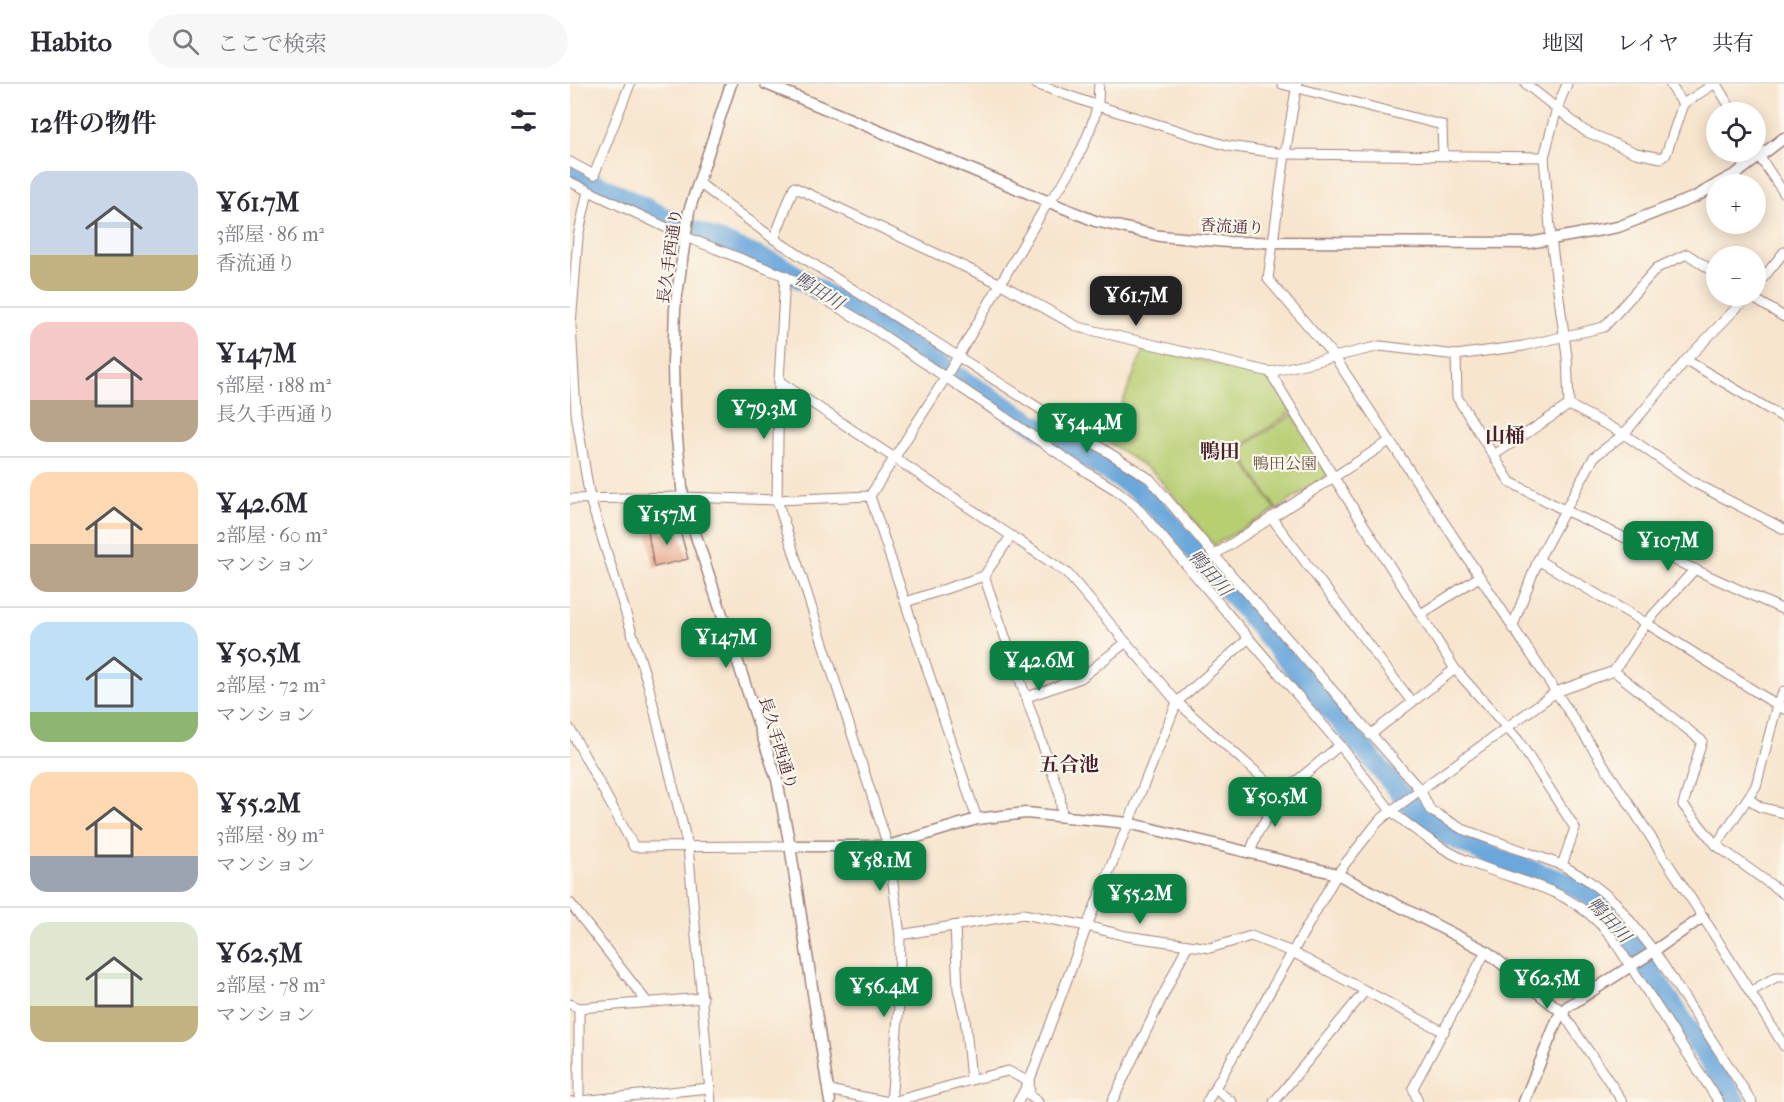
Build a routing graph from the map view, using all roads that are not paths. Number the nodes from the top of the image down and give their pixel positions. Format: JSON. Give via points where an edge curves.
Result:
{"nodes":[{"id":1,"x":630,"y":84,"type":"edge"},
{"id":2,"x":731,"y":84,"type":"edge"},
{"id":3,"x":766,"y":84,"type":"edge"},
{"id":4,"x":1036,"y":84,"type":"edge"},
{"id":5,"x":1099,"y":84,"type":"edge"},
{"id":6,"x":1282,"y":84,"type":"edge"},
{"id":7,"x":1526,"y":84,"type":"edge"},
{"id":8,"x":1567,"y":84,"type":"edge"},
{"id":9,"x":1670,"y":84,"type":"edge"},
{"id":10,"x":1715,"y":84,"type":"edge"},
{"id":11,"x":1297,"y":85,"type":"edge"},
{"id":12,"x":1727,"y":102,"type":"edge"},
{"id":13,"x":1683,"y":104,"type":"junction"},
{"id":14,"x":1098,"y":106,"type":"junction"},
{"id":15,"x":1557,"y":108,"type":"junction"},
{"id":16,"x":1784,"y":138,"type":"edge"},
{"id":17,"x":1766,"y":149,"type":"edge"},
{"id":18,"x":1285,"y":154,"type":"junction"},
{"id":19,"x":1443,"y":155,"type":"junction"},
{"id":20,"x":1544,"y":157,"type":"junction"},
{"id":21,"x":570,"y":162,"type":"edge"},
{"id":22,"x":1749,"y":162,"type":"edge"},
{"id":23,"x":1763,"y":162,"type":"edge"},
{"id":24,"x":1736,"y":174,"type":"edge"},
{"id":25,"x":570,"y":182,"type":"edge"},
{"id":26,"x":699,"y":183,"type":"junction"},
{"id":27,"x":588,"y":191,"type":"junction"},
{"id":28,"x":1706,"y":191,"type":"edge"},
{"id":29,"x":1784,"y":193,"type":"edge"},
{"id":30,"x":1048,"y":202,"type":"junction"},
{"id":31,"x":574,"y":237,"type":"edge"},
{"id":32,"x":686,"y":237,"type":"junction"},
{"id":33,"x":774,"y":239,"type":"junction"},
{"id":34,"x":1551,"y":239,"type":"junction"},
{"id":35,"x":1272,"y":243,"type":"junction"},
{"id":36,"x":1784,"y":252,"type":"edge"},
{"id":37,"x":1706,"y":266,"type":"edge"},
{"id":38,"x":1766,"y":274,"type":"edge"},
{"id":39,"x":785,"y":276,"type":"junction"},
{"id":40,"x":1001,"y":284,"type":"junction"},
{"id":41,"x":1739,"y":306,"type":"edge"},
{"id":42,"x":1766,"y":306,"type":"edge"},
{"id":43,"x":1784,"y":317,"type":"edge"},
{"id":44,"x":571,"y":326,"type":"edge"},
{"id":45,"x":1564,"y":335,"type":"junction"},
{"id":46,"x":1456,"y":355,"type":"junction"},
{"id":47,"x":958,"y":356,"type":"junction"},
{"id":48,"x":1334,"y":356,"type":"junction"},
{"id":49,"x":1686,"y":360,"type":"junction"},
{"id":50,"x":1270,"y":372,"type":"junction"},
{"id":51,"x":946,"y":377,"type":"junction"},
{"id":52,"x":779,"y":381,"type":"junction"},
{"id":53,"x":1569,"y":405,"type":"junction"},
{"id":54,"x":573,"y":413,"type":"edge"},
{"id":55,"x":1784,"y":418,"type":"edge"},
{"id":56,"x":1624,"y":434,"type":"junction"},
{"id":57,"x":1388,"y":442,"type":"junction"},
{"id":58,"x":1494,"y":455,"type":"junction"},
{"id":59,"x":894,"y":458,"type":"junction"},
{"id":60,"x":1333,"y":477,"type":"junction"},
{"id":61,"x":870,"y":496,"type":"junction"},
{"id":62,"x":683,"y":497,"type":"junction"},
{"id":63,"x":570,"y":499,"type":"edge"},
{"id":64,"x":590,"y":499,"type":"junction"},
{"id":65,"x":777,"y":500,"type":"junction"},
{"id":66,"x":1564,"y":510,"type":"junction"},
{"id":67,"x":1271,"y":517,"type":"junction"},
{"id":68,"x":1784,"y":529,"type":"edge"},
{"id":69,"x":1011,"y":536,"type":"junction"},
{"id":70,"x":1214,"y":555,"type":"junction"},
{"id":71,"x":1538,"y":560,"type":"junction"},
{"id":72,"x":1695,"y":569,"type":"junction"},
{"id":73,"x":984,"y":576,"type":"junction"},
{"id":74,"x":1479,"y":577,"type":"junction"},
{"id":75,"x":906,"y":602,"type":"junction"},
{"id":76,"x":1784,"y":610,"type":"edge"},
{"id":77,"x":1421,"y":615,"type":"junction"},
{"id":78,"x":1646,"y":623,"type":"junction"},
{"id":79,"x":1512,"y":628,"type":"junction"},
{"id":80,"x":1249,"y":638,"type":"junction"},
{"id":81,"x":1125,"y":643,"type":"junction"},
{"id":82,"x":1455,"y":669,"type":"junction"},
{"id":83,"x":1614,"y":671,"type":"junction"},
{"id":84,"x":1784,"y":691,"type":"edge"},
{"id":85,"x":1556,"y":692,"type":"junction"},
{"id":86,"x":1026,"y":697,"type":"junction"},
{"id":87,"x":1177,"y":702,"type":"junction"},
{"id":88,"x":1412,"y":702,"type":"junction"},
{"id":89,"x":1780,"y":707,"type":"edge"},
{"id":90,"x":1506,"y":728,"type":"junction"},
{"id":91,"x":570,"y":729,"type":"edge"},
{"id":92,"x":1370,"y":735,"type":"junction"},
{"id":93,"x":1340,"y":745,"type":"junction"},
{"id":94,"x":1421,"y":791,"type":"junction"},
{"id":95,"x":1281,"y":794,"type":"junction"},
{"id":96,"x":1748,"y":798,"type":"junction"},
{"id":97,"x":1391,"y":811,"type":"junction"},
{"id":98,"x":1784,"y":813,"type":"edge"},
{"id":99,"x":1062,"y":816,"type":"junction"},
{"id":100,"x":977,"y":819,"type":"junction"},
{"id":101,"x":1128,"y":823,"type":"junction"},
{"id":102,"x":1716,"y":845,"type":"junction"},
{"id":103,"x":790,"y":846,"type":"junction"},
{"id":104,"x":888,"y":846,"type":"junction"},
{"id":105,"x":688,"y":847,"type":"junction"},
{"id":106,"x":1250,"y":853,"type":"junction"},
{"id":107,"x":1562,"y":865,"type":"junction"},
{"id":108,"x":1337,"y":874,"type":"junction"},
{"id":109,"x":1783,"y":890,"type":"edge"},
{"id":110,"x":572,"y":908,"type":"edge"},
{"id":111,"x":1702,"y":917,"type":"junction"},
{"id":112,"x":955,"y":926,"type":"junction"},
{"id":113,"x":1087,"y":926,"type":"junction"},
{"id":114,"x":900,"y":935,"type":"junction"},
{"id":115,"x":1187,"y":946,"type":"junction"},
{"id":116,"x":1485,"y":951,"type":"junction"},
{"id":117,"x":1292,"y":952,"type":"junction"},
{"id":118,"x":1651,"y":953,"type":"junction"},
{"id":119,"x":1631,"y":966,"type":"junction"},
{"id":120,"x":1784,"y":977,"type":"edge"},
{"id":121,"x":1365,"y":991,"type":"junction"},
{"id":122,"x":1750,"y":992,"type":"junction"},
{"id":123,"x":703,"y":998,"type":"junction"},
{"id":124,"x":647,"y":1002,"type":"junction"},
{"id":125,"x":574,"y":1006,"type":"edge"},
{"id":126,"x":1562,"y":1012,"type":"junction"},
{"id":127,"x":1444,"y":1032,"type":"junction"},
{"id":128,"x":1784,"y":1047,"type":"edge"},
{"id":129,"x":971,"y":1080,"type":"junction"},
{"id":130,"x":1029,"y":1082,"type":"junction"},
{"id":131,"x":709,"y":1088,"type":"junction"},
{"id":132,"x":1215,"y":1089,"type":"junction"},
{"id":133,"x":828,"y":1090,"type":"junction"},
{"id":134,"x":1279,"y":1100,"type":"edge"},
{"id":135,"x":575,"y":1101,"type":"edge"},
{"id":136,"x":711,"y":1102,"type":"edge"},
{"id":137,"x":830,"y":1102,"type":"edge"},
{"id":138,"x":891,"y":1102,"type":"edge"},
{"id":139,"x":1018,"y":1102,"type":"edge"},
{"id":140,"x":1038,"y":1102,"type":"edge"},
{"id":141,"x":1112,"y":1102,"type":"edge"},
{"id":142,"x":1207,"y":1102,"type":"edge"},
{"id":143,"x":1232,"y":1102,"type":"edge"},
{"id":144,"x":1418,"y":1102,"type":"edge"},
{"id":145,"x":1524,"y":1102,"type":"edge"},
{"id":146,"x":1623,"y":1102,"type":"edge"},
{"id":147,"x":1719,"y":1102,"type":"edge"},
{"id":148,"x":1752,"y":1102,"type":"edge"}],
"edges":[{"from":1,"to":21,"type":"street","via":[[594,175]]},
{"from":2,"to":26,"type":"street","name":"長久手西通り"},
{"from":3,"to":30,"type":"street","name":"香流通り"},
{"from":4,"to":14,"type":"street"},
{"from":5,"to":14,"type":"street"},
{"from":6,"to":11,"type":"street"},
{"from":7,"to":15,"type":"street"},
{"from":8,"to":15,"type":"street"},
{"from":9,"to":13,"type":"street"},
{"from":10,"to":12,"type":"street"},
{"from":10,"to":13,"type":"street"},
{"from":11,"to":18,"type":"street"},
{"from":11,"to":19,"type":"street","via":[[1442,125]]},
{"from":13,"to":15,"type":"street","via":[[1666,154],[1661,158],[1636,153],[1585,131]]},
{"from":14,"to":18,"type":"street","via":[[1228,146]]},
{"from":14,"to":30,"type":"street","via":[[1060,190]]},
{"from":15,"to":20,"type":"street"},
{"from":16,"to":17,"type":"street","name":"香流通り"},
{"from":18,"to":19,"type":"street"},
{"from":18,"to":35,"type":"street"},
{"from":19,"to":20,"type":"street"},
{"from":20,"to":34,"type":"street"},
{"from":22,"to":24,"type":"street","name":"香流通り"},
{"from":23,"to":29,"type":"street"},
{"from":25,"to":27,"type":"street"},
{"from":26,"to":32,"type":"street","name":"長久手西通り","via":[[689,211]]},
{"from":26,"to":33,"type":"street"},
{"from":27,"to":31,"type":"street"},
{"from":27,"to":32,"type":"street"},
{"from":28,"to":34,"type":"street","name":"香流通り","via":[[1618,227]]},
{"from":30,"to":35,"type":"street","name":"香流通り","via":[[1095,221],[1160,236]]},
{"from":30,"to":40,"type":"street"},
{"from":31,"to":44,"type":"street"},
{"from":32,"to":39,"type":"street"},
{"from":32,"to":62,"type":"street","name":"長久手西通り","via":[[675,309],[673,363]]},
{"from":33,"to":40,"type":"street","via":[[794,188]]},
{"from":33,"to":47,"type":"street"},
{"from":34,"to":35,"type":"street","name":"香流通り","via":[[1529,243]]},
{"from":34,"to":45,"type":"street"},
{"from":35,"to":48,"type":"street","via":[[1268,279]]},
{"from":36,"to":38,"type":"street"},
{"from":37,"to":45,"type":"street","via":[[1687,254],[1657,268],[1604,327]]},
{"from":39,"to":51,"type":"street"},
{"from":39,"to":52,"type":"street"},
{"from":40,"to":47,"type":"street"},
{"from":40,"to":50,"type":"street","via":[[1078,327]]},
{"from":41,"to":49,"type":"street"},
{"from":42,"to":43,"type":"street"},
{"from":44,"to":54,"type":"street"},
{"from":45,"to":46,"type":"street","via":[[1523,346]]},
{"from":45,"to":53,"type":"street"},
{"from":46,"to":48,"type":"street","via":[[1380,346]]},
{"from":46,"to":58,"type":"street","via":[[1457,397]]},
{"from":47,"to":51,"type":"street"},
{"from":47,"to":70,"type":"street","via":[[1150,479]]},
{"from":48,"to":50,"type":"street"},
{"from":48,"to":57,"type":"street"},
{"from":49,"to":55,"type":"street"},
{"from":49,"to":56,"type":"street"},
{"from":50,"to":60,"type":"street"},
{"from":51,"to":59,"type":"street"},
{"from":51,"to":80,"type":"street","via":[[1135,505]]},
{"from":52,"to":59,"type":"street"},
{"from":52,"to":65,"type":"street"},
{"from":53,"to":56,"type":"street"},
{"from":53,"to":58,"type":"street"},
{"from":54,"to":64,"type":"street"},
{"from":56,"to":66,"type":"street","via":[[1594,457]]},
{"from":56,"to":68,"type":"street","via":[[1693,482]]},
{"from":57,"to":60,"type":"street"},
{"from":57,"to":74,"type":"street"},
{"from":58,"to":66,"type":"street","via":[[1510,482]]},
{"from":59,"to":61,"type":"street"},
{"from":59,"to":69,"type":"street"},
{"from":60,"to":67,"type":"street"},
{"from":60,"to":77,"type":"street"},
{"from":61,"to":65,"type":"street"},
{"from":61,"to":75,"type":"street"},
{"from":62,"to":64,"type":"street"},
{"from":62,"to":65,"type":"street"},
{"from":62,"to":103,"type":"street","name":"長久手西通り","via":[[777,780]]},
{"from":63,"to":64,"type":"street"},
{"from":64,"to":105,"type":"street","via":[[648,684]]},
{"from":65,"to":104,"type":"street"},
{"from":66,"to":71,"type":"street"},
{"from":66,"to":72,"type":"street"},
{"from":67,"to":70,"type":"street"},
{"from":67,"to":88,"type":"street"},
{"from":69,"to":73,"type":"street"},
{"from":69,"to":81,"type":"street","via":[[1067,573]]},
{"from":70,"to":92,"type":"street"},
{"from":71,"to":78,"type":"street"},
{"from":71,"to":79,"type":"street"},
{"from":72,"to":76,"type":"street"},
{"from":72,"to":78,"type":"street"},
{"from":73,"to":75,"type":"street"},
{"from":73,"to":86,"type":"street"},
{"from":74,"to":77,"type":"street"},
{"from":74,"to":79,"type":"street"},
{"from":75,"to":100,"type":"street"},
{"from":77,"to":82,"type":"street"},
{"from":78,"to":83,"type":"street"},
{"from":78,"to":89,"type":"street"},
{"from":79,"to":85,"type":"street"},
{"from":80,"to":87,"type":"street"},
{"from":80,"to":93,"type":"street"},
{"from":81,"to":86,"type":"street","via":[[1081,678]]},
{"from":81,"to":87,"type":"street"},
{"from":82,"to":88,"type":"street"},
{"from":82,"to":90,"type":"street"},
{"from":83,"to":85,"type":"street"},
{"from":83,"to":102,"type":"street","via":[[1702,741],[1683,805]]},
{"from":84,"to":89,"type":"street"},
{"from":85,"to":90,"type":"street"},
{"from":85,"to":111,"type":"street"},
{"from":86,"to":99,"type":"street","via":[[1060,795]]},
{"from":87,"to":95,"type":"street"},
{"from":87,"to":101,"type":"street"},
{"from":88,"to":92,"type":"street"},
{"from":89,"to":96,"type":"street","via":[[1756,786]]},
{"from":90,"to":94,"type":"street"},
{"from":90,"to":107,"type":"street","via":[[1518,740],[1575,828]]},
{"from":91,"to":105,"type":"street","via":[[634,847]]},
{"from":92,"to":94,"type":"street"},
{"from":93,"to":95,"type":"street"},
{"from":93,"to":97,"type":"street"},
{"from":94,"to":97,"type":"street"},
{"from":94,"to":107,"type":"street","via":[[1430,810],[1462,829]]},
{"from":95,"to":106,"type":"street"},
{"from":96,"to":98,"type":"street","via":[[1760,807]]},
{"from":96,"to":102,"type":"street"},
{"from":97,"to":108,"type":"street"},
{"from":97,"to":119,"type":"street","via":[[1446,850],[1567,899],[1601,925]]},
{"from":99,"to":100,"type":"street","via":[[1026,813]]},
{"from":99,"to":101,"type":"street"},
{"from":100,"to":104,"type":"street"},
{"from":101,"to":106,"type":"street"},
{"from":101,"to":113,"type":"street"},
{"from":102,"to":109,"type":"street"},
{"from":103,"to":104,"type":"street"},
{"from":103,"to":105,"type":"street"},
{"from":103,"to":133,"type":"street","name":"長久手西通り"},
{"from":104,"to":114,"type":"street"},
{"from":105,"to":123,"type":"street"},
{"from":106,"to":108,"type":"street"},
{"from":107,"to":118,"type":"street","via":[[1615,902]]},
{"from":108,"to":116,"type":"street"},
{"from":108,"to":117,"type":"street"},
{"from":110,"to":124,"type":"street"},
{"from":111,"to":118,"type":"street"},
{"from":111,"to":122,"type":"street"},
{"from":112,"to":113,"type":"street","via":[[1023,914]]},
{"from":112,"to":114,"type":"street"},
{"from":112,"to":129,"type":"street","via":[[958,989]]},
{"from":113,"to":115,"type":"street"},
{"from":113,"to":130,"type":"street"},
{"from":114,"to":138,"type":"street"},
{"from":115,"to":117,"type":"street","via":[[1210,948],[1251,936]]},
{"from":115,"to":141,"type":"street"},
{"from":116,"to":126,"type":"street"},
{"from":116,"to":127,"type":"street"},
{"from":117,"to":121,"type":"street"},
{"from":117,"to":132,"type":"street"},
{"from":118,"to":119,"type":"street"},
{"from":118,"to":148,"type":"street"},
{"from":119,"to":126,"type":"street"},
{"from":119,"to":147,"type":"street"},
{"from":120,"to":122,"type":"street","via":[[1776,977]]},
{"from":121,"to":127,"type":"street"},
{"from":121,"to":134,"type":"street"},
{"from":122,"to":128,"type":"street"},
{"from":123,"to":124,"type":"street"},
{"from":123,"to":131,"type":"street"},
{"from":124,"to":125,"type":"street"},
{"from":125,"to":135,"type":"street"},
{"from":126,"to":145,"type":"street"},
{"from":126,"to":146,"type":"street"},
{"from":127,"to":144,"type":"street","via":[[1413,1088]]},
{"from":129,"to":130,"type":"street","via":[[1008,1071]]},
{"from":129,"to":138,"type":"street"},
{"from":130,"to":139,"type":"street"},
{"from":130,"to":140,"type":"street","via":[[1030,1096]]},
{"from":131,"to":135,"type":"street"},
{"from":131,"to":136,"type":"street"},
{"from":132,"to":142,"type":"street"},
{"from":132,"to":143,"type":"street"},
{"from":133,"to":137,"type":"street","name":"長久手西通り"},
{"from":133,"to":138,"type":"street"}]}
